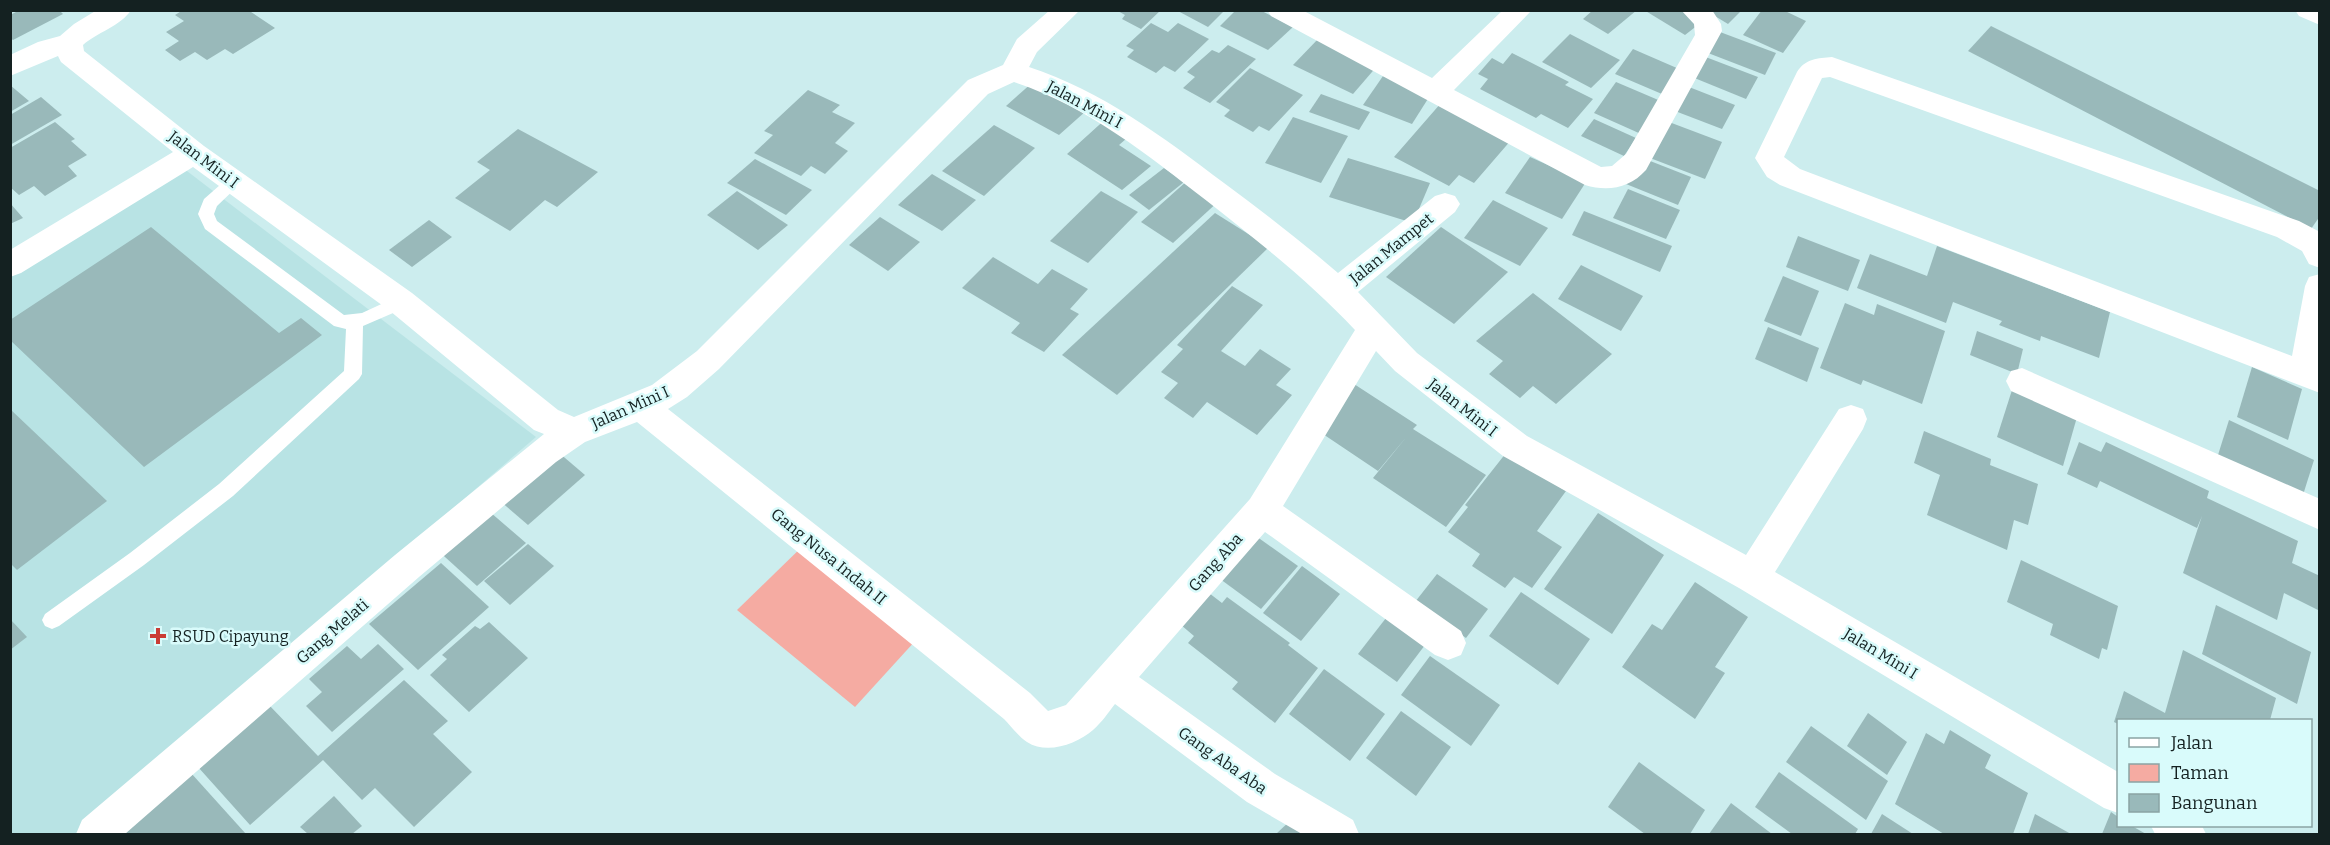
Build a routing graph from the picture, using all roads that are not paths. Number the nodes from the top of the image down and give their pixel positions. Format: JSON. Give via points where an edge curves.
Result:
{"nodes":[{"id":1,"x":118,"y":10,"type":"edge"},
{"id":2,"x":1067,"y":10,"type":"edge"},
{"id":3,"x":1280,"y":10,"type":"edge"},
{"id":4,"x":1520,"y":10,"type":"edge"},
{"id":5,"x":1694,"y":10,"type":"edge"},
{"id":6,"x":2308,"y":10,"type":"edge"},
{"id":7,"x":2319,"y":16,"type":"edge"},
{"id":8,"x":69,"y":43,"type":"junction"},
{"id":9,"x":10,"y":67,"type":"edge"},
{"id":10,"x":1013,"y":72,"type":"junction"},
{"id":11,"x":1436,"y":91,"type":"junction"},
{"id":12,"x":194,"y":153,"type":"junction"},
{"id":13,"x":234,"y":182,"type":"junction"},
{"id":14,"x":1445,"y":204,"type":"dead end"},
{"id":15,"x":2319,"y":256,"type":"edge"},
{"id":16,"x":10,"y":265,"type":"edge"},
{"id":17,"x":2319,"y":286,"type":"edge"},
{"id":18,"x":1338,"y":291,"type":"junction"},
{"id":19,"x":401,"y":302,"type":"junction"},
{"id":20,"x":355,"y":322,"type":"junction"},
{"id":21,"x":1372,"y":330,"type":"junction"},
{"id":22,"x":2312,"y":378,"type":"edge"},
{"id":23,"x":2022,"y":381,"type":"dead end"},
{"id":24,"x":641,"y":406,"type":"junction"},
{"id":25,"x":1851,"y":419,"type":"dead end"},
{"id":26,"x":573,"y":432,"type":"junction"},
{"id":27,"x":1262,"y":510,"type":"junction"},
{"id":28,"x":2319,"y":515,"type":"edge"},
{"id":29,"x":1752,"y":577,"type":"junction"},
{"id":30,"x":52,"y":620,"type":"dead end"},
{"id":31,"x":1448,"y":644,"type":"dead end"},
{"id":32,"x":1111,"y":679,"type":"junction"},
{"id":33,"x":1017,"y":706,"type":"joint"},
{"id":34,"x":2117,"y":793,"type":"edge"},
{"id":35,"x":96,"y":834,"type":"edge"},
{"id":36,"x":1339,"y":834,"type":"edge"}],
"edges":[{"from":1,"to":8,"type":"street"},
{"from":2,"to":10,"type":"street","via":[[1027,46]]},
{"from":3,"to":11,"type":"street"},
{"from":4,"to":11,"type":"street"},
{"from":5,"to":11,"type":"street","via":[[1708,22],[1708,35],[1636,162],[1618,177],[1595,177]]},
{"from":6,"to":7,"type":"street"},
{"from":8,"to":9,"type":"street"},
{"from":8,"to":12,"type":"street","name":"Jalan Mini I","via":[[70,55]]},
{"from":10,"to":18,"type":"street","name":"Jalan Mini I","via":[[1053,85],[1128,127],[1291,250]]},
{"from":10,"to":24,"type":"street","name":"Jalan Mini I","via":[[978,87],[708,360],[672,389]]},
{"from":12,"to":13,"type":"street","name":"Jalan Mini I"},
{"from":12,"to":16,"type":"street"},
{"from":13,"to":19,"type":"street","name":"Jalan Mini I"},
{"from":13,"to":20,"type":"lane","via":[[210,203],[206,214],[211,225],[340,321]]},
{"from":14,"to":18,"type":"street","name":"Jalan Mampet"},
{"from":15,"to":22,"type":"street","via":[[2314,243],[2288,229],[1832,67],[1811,72],[1769,158],[1790,177]]},
{"from":17,"to":22,"type":"street"},
{"from":18,"to":21,"type":"street","name":"Jalan Mini I"},
{"from":19,"to":20,"type":"lane"},
{"from":19,"to":26,"type":"street","name":"Jalan Mini I","via":[[546,420]]},
{"from":20,"to":30,"type":"lane","via":[[353,374],[226,490]]},
{"from":21,"to":27,"type":"street","name":"Gang Aba"},
{"from":21,"to":29,"type":"street","name":"Jalan Mini I","via":[[1414,369],[1515,447]]},
{"from":23,"to":28,"type":"street"},
{"from":24,"to":26,"type":"street","name":"Jalan Mini I"},
{"from":24,"to":33,"type":"street","name":"Gang Nusa Indah II"},
{"from":25,"to":29,"type":"street"},
{"from":26,"to":35,"type":"street","name":"Gang Melati","via":[[407,566]]},
{"from":27,"to":31,"type":"street"},
{"from":27,"to":32,"type":"street","name":"Gang Aba"},
{"from":29,"to":34,"type":"street","name":"Jalan Mini I"},
{"from":32,"to":33,"type":"street","name":"Gang Aba","via":[[1079,718],[1055,730],[1040,729]]},
{"from":32,"to":36,"type":"street","name":"Gang Aba Aba","via":[[1261,788]]}]}
